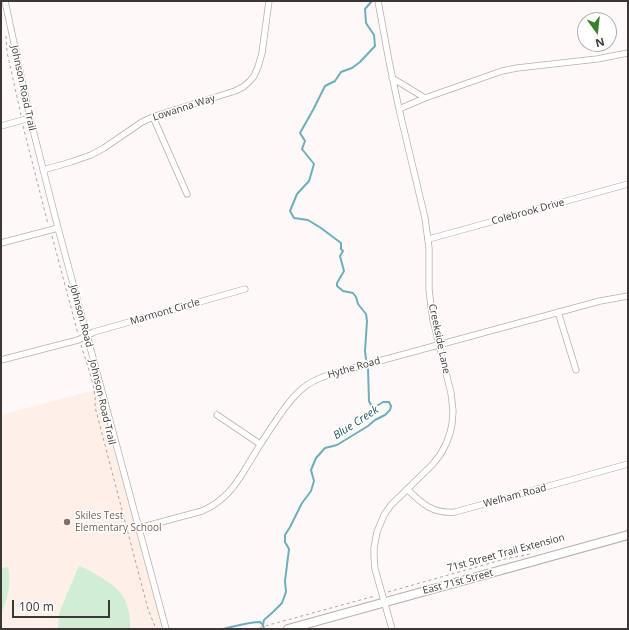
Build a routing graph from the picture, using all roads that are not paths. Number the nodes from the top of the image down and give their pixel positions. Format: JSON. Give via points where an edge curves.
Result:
{"nodes":[{"id":1,"x":269,"y":1,"type":"edge"},
{"id":2,"x":378,"y":1,"type":"edge"},
{"id":3,"x":4,"y":4,"type":"edge"},
{"id":4,"x":628,"y":53,"type":"edge"},
{"id":5,"x":392,"y":78,"type":"junction"},
{"id":6,"x":425,"y":98,"type":"junction"},
{"id":7,"x":399,"y":110,"type":"junction"},
{"id":8,"x":153,"y":117,"type":"junction"},
{"id":9,"x":30,"y":118,"type":"junction"},
{"id":10,"x":1,"y":126,"type":"edge"},
{"id":11,"x":43,"y":170,"type":"junction"},
{"id":12,"x":628,"y":184,"type":"edge"},
{"id":13,"x":187,"y":194,"type":"dead end"},
{"id":14,"x":58,"y":228,"type":"junction"},
{"id":15,"x":429,"y":239,"type":"junction"},
{"id":16,"x":1,"y":243,"type":"edge"},
{"id":17,"x":245,"y":290,"type":"dead end"},
{"id":18,"x":628,"y":296,"type":"edge"},
{"id":19,"x":558,"y":312,"type":"junction"},
{"id":20,"x":86,"y":335,"type":"junction"},
{"id":21,"x":439,"y":344,"type":"junction"},
{"id":22,"x":1,"y":360,"type":"edge"},
{"id":23,"x":576,"y":370,"type":"dead end"},
{"id":24,"x":217,"y":415,"type":"dead end"},
{"id":25,"x":260,"y":444,"type":"junction"},
{"id":26,"x":628,"y":464,"type":"edge"},
{"id":27,"x":407,"y":489,"type":"junction"},
{"id":28,"x":139,"y":528,"type":"junction"},
{"id":29,"x":628,"y":535,"type":"edge"},
{"id":30,"x":384,"y":602,"type":"junction"},
{"id":31,"x":166,"y":629,"type":"edge"},
{"id":32,"x":288,"y":629,"type":"edge"},
{"id":33,"x":392,"y":629,"type":"edge"}],
"edges":[{"from":1,"to":8,"type":"street","name":"Lowanna Way","via":[[260,62],[250,81],[235,91]]},
{"from":2,"to":5,"type":"street","name":"Creekside Lane"},
{"from":3,"to":9,"type":"street","name":"Johnson Road"},
{"from":4,"to":6,"type":"street","via":[[502,71]]},
{"from":5,"to":6,"type":"street"},
{"from":5,"to":7,"type":"street","name":"Creekside Lane"},
{"from":6,"to":7,"type":"street"},
{"from":7,"to":15,"type":"street","name":"Creekside Lane"},
{"from":8,"to":11,"type":"street","name":"Lowanna Way","via":[[91,155]]},
{"from":8,"to":13,"type":"street"},
{"from":9,"to":10,"type":"street"},
{"from":9,"to":11,"type":"street","name":"Johnson Road"},
{"from":11,"to":14,"type":"street","name":"Johnson Road"},
{"from":12,"to":15,"type":"street","name":"Colebrook Drive"},
{"from":14,"to":16,"type":"street"},
{"from":14,"to":20,"type":"street","name":"Johnson Road"},
{"from":15,"to":21,"type":"street","name":"Creekside Lane","via":[[430,301]]},
{"from":17,"to":20,"type":"street","name":"Marmont Circle"},
{"from":18,"to":19,"type":"street","name":"Hythe Road"},
{"from":19,"to":21,"type":"street","name":"Hythe Road"},
{"from":19,"to":23,"type":"street"},
{"from":20,"to":22,"type":"street","via":[[80,340]]},
{"from":20,"to":28,"type":"street","name":"Johnson Road"},
{"from":21,"to":25,"type":"street","name":"Hythe Road","via":[[335,373],[313,382],[299,391],[289,402]]},
{"from":21,"to":27,"type":"street","name":"Creekside Lane","via":[[452,399],[452,427],[440,455]]},
{"from":24,"to":25,"type":"street"},
{"from":25,"to":28,"type":"street","name":"Hythe Road","via":[[231,491],[218,501],[196,513]]},
{"from":26,"to":27,"type":"street","name":"Welham Road","via":[[455,512],[431,509]]},
{"from":27,"to":30,"type":"street","name":"Creekside Lane","via":[[384,515],[376,538],[374,561]]},
{"from":28,"to":31,"type":"street","name":"Johnson Road"},
{"from":29,"to":30,"type":"main road","name":"East 71st Street"},
{"from":30,"to":32,"type":"main road","name":"East 71st Street"},
{"from":30,"to":33,"type":"street","name":"Creekside Lane"}]}
